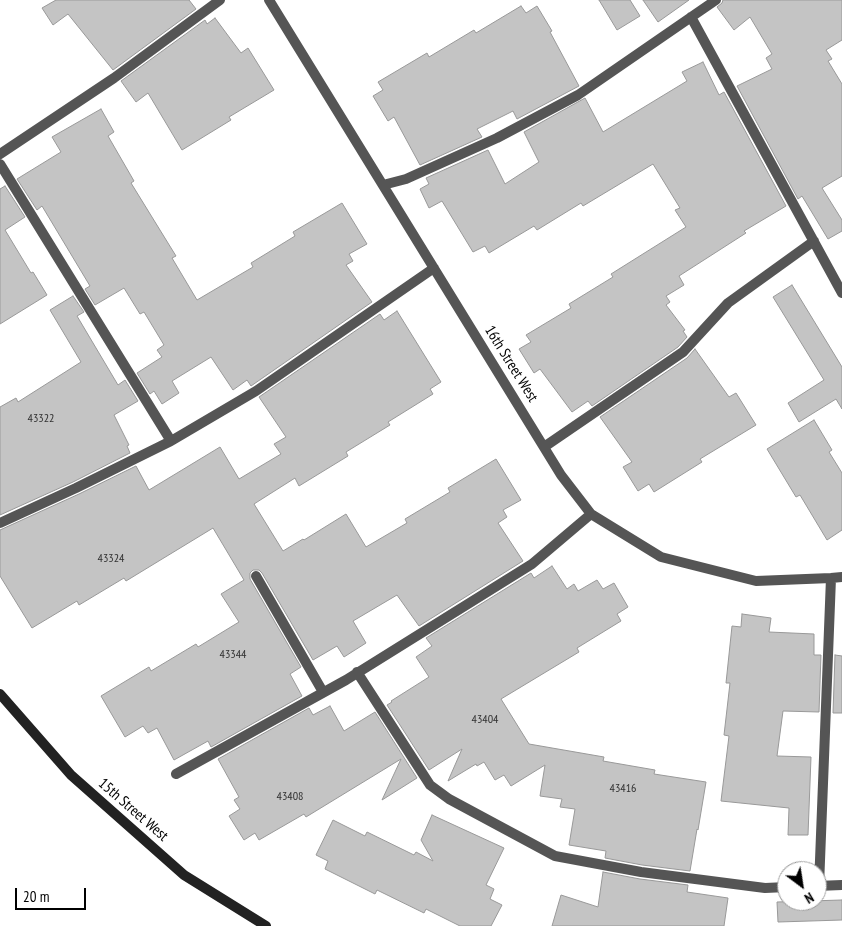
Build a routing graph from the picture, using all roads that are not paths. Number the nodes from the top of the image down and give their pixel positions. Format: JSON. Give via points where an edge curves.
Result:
{"nodes":[{"id":1,"x":220,"y":0,"type":"edge"},
{"id":2,"x":269,"y":0,"type":"edge"},
{"id":3,"x":716,"y":0,"type":"edge"},
{"id":4,"x":691,"y":17,"type":"junction"},
{"id":5,"x":0,"y":154,"type":"edge"},
{"id":6,"x":0,"y":164,"type":"edge"},
{"id":7,"x":383,"y":186,"type":"junction"},
{"id":8,"x":814,"y":241,"type":"junction"},
{"id":9,"x":434,"y":268,"type":"junction"},
{"id":10,"x":842,"y":293,"type":"edge"},
{"id":11,"x":171,"y":441,"type":"junction"},
{"id":12,"x":544,"y":447,"type":"junction"},
{"id":13,"x":591,"y":514,"type":"junction"},
{"id":14,"x":0,"y":523,"type":"edge"},
{"id":15,"x":256,"y":576,"type":"dead end"},
{"id":16,"x":842,"y":577,"type":"edge"},
{"id":17,"x":831,"y":578,"type":"junction"},
{"id":18,"x":357,"y":672,"type":"junction"},
{"id":19,"x":323,"y":692,"type":"junction"},
{"id":20,"x":0,"y":694,"type":"edge"},
{"id":21,"x":176,"y":774,"type":"dead end"},
{"id":22,"x":819,"y":861,"type":"edge"},
{"id":23,"x":842,"y":885,"type":"edge"},
{"id":24,"x":827,"y":886,"type":"edge"},
{"id":25,"x":777,"y":887,"type":"edge"},
{"id":26,"x":266,"y":926,"type":"edge"}],
"edges":[{"from":1,"to":5,"type":"street","via":[[114,78]]},
{"from":2,"to":7,"type":"street","name":"16th Street West"},
{"from":3,"to":4,"type":"street"},
{"from":4,"to":7,"type":"street","via":[[578,95],[497,138]]},
{"from":4,"to":8,"type":"street"},
{"from":6,"to":11,"type":"street"},
{"from":7,"to":9,"type":"street","name":"16th Street West"},
{"from":8,"to":10,"type":"street"},
{"from":8,"to":12,"type":"street","via":[[728,303],[683,352]]},
{"from":9,"to":11,"type":"street","via":[[256,391]]},
{"from":9,"to":12,"type":"street","name":"16th Street West"},
{"from":11,"to":14,"type":"street"},
{"from":12,"to":13,"type":"street","name":"16th Street West"},
{"from":13,"to":17,"type":"street","name":"16th Street West","via":[[661,557],[756,582]]},
{"from":13,"to":18,"type":"street","via":[[532,564]]},
{"from":15,"to":19,"type":"street"},
{"from":16,"to":17,"type":"street","name":"16th Street West"},
{"from":17,"to":22,"type":"street"},
{"from":18,"to":19,"type":"street"},
{"from":18,"to":25,"type":"street","via":[[430,785],[449,799],[555,856],[641,872]]},
{"from":19,"to":21,"type":"street"},
{"from":20,"to":26,"type":"street","name":"15th Street West","via":[[71,775],[184,875]]},
{"from":23,"to":24,"type":"street"}]}
